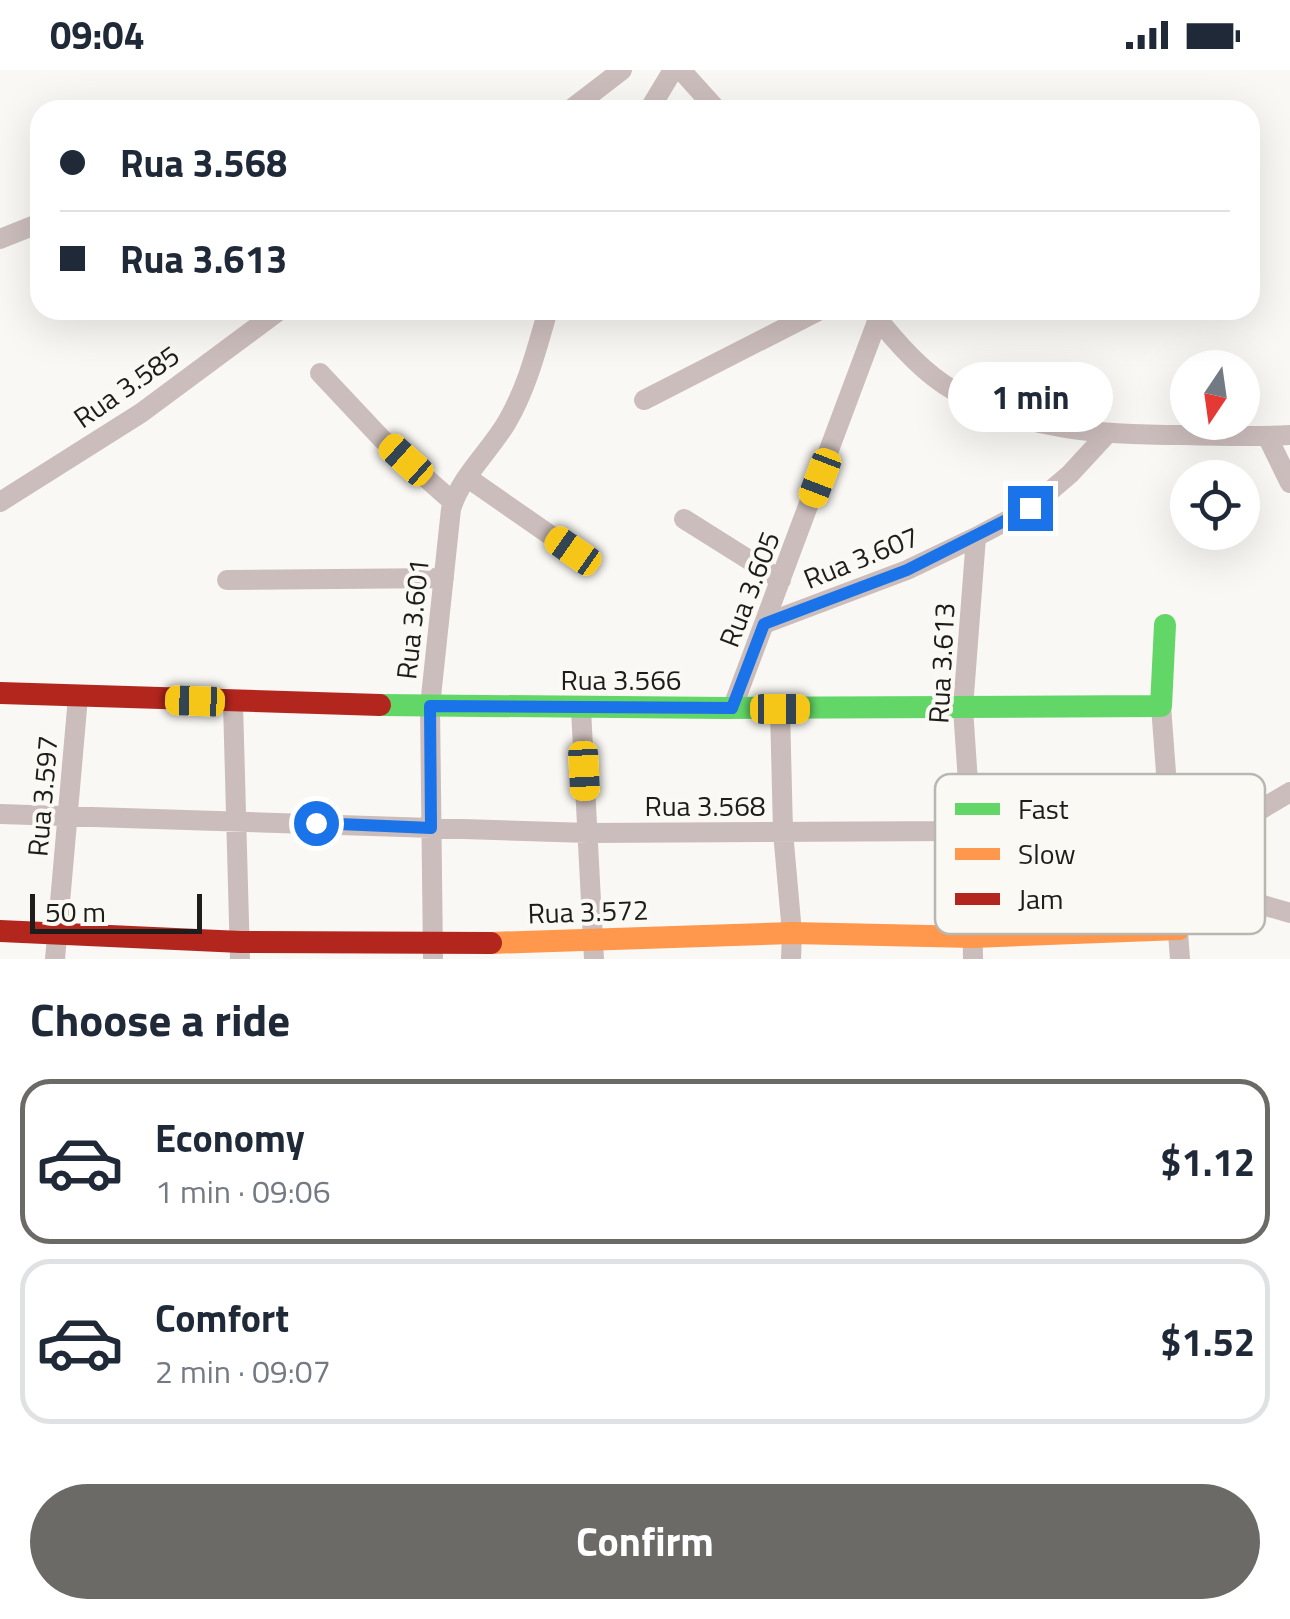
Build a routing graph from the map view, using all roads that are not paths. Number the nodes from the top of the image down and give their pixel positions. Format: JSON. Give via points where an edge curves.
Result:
{"nodes":[{"id":1,"x":622,"y":70,"type":"edge"},
{"id":2,"x":673,"y":70,"type":"edge"},
{"id":3,"x":681,"y":70,"type":"edge"},
{"id":4,"x":583,"y":100,"type":"edge"},
{"id":5,"x":655,"y":100,"type":"edge"},
{"id":6,"x":708,"y":100,"type":"edge"},
{"id":7,"x":30,"y":227,"type":"edge"},
{"id":8,"x":0,"y":239,"type":"edge"},
{"id":9,"x":267,"y":320,"type":"edge"},
{"id":10,"x":545,"y":320,"type":"edge"},
{"id":11,"x":800,"y":320,"type":"edge"},
{"id":12,"x":873,"y":320,"type":"edge"},
{"id":13,"x":879,"y":320,"type":"edge"},
{"id":14,"x":320,"y":372,"type":"dead end"},
{"id":15,"x":644,"y":400,"type":"dead end"},
{"id":16,"x":1290,"y":434,"type":"edge"},
{"id":17,"x":1106,"y":435,"type":"junction"},
{"id":18,"x":1267,"y":436,"type":"junction"},
{"id":19,"x":468,"y":478,"type":"junction"},
{"id":20,"x":1290,"y":483,"type":"edge"},
{"id":21,"x":0,"y":502,"type":"edge"},
{"id":22,"x":453,"y":502,"type":"junction"},
{"id":23,"x":684,"y":518,"type":"dead end"},
{"id":24,"x":976,"y":536,"type":"junction"},
{"id":25,"x":573,"y":551,"type":"dead end"},
{"id":26,"x":444,"y":578,"type":"junction"},
{"id":27,"x":227,"y":580,"type":"dead end"},
{"id":28,"x":782,"y":580,"type":"junction"},
{"id":29,"x":764,"y":624,"type":"junction"},
{"id":30,"x":1165,"y":625,"type":"dead end"},
{"id":31,"x":0,"y":693,"type":"edge"},
{"id":32,"x":78,"y":697,"type":"junction"},
{"id":33,"x":234,"y":702,"type":"junction"},
{"id":34,"x":430,"y":706,"type":"junction"},
{"id":35,"x":1161,"y":706,"type":"junction"},
{"id":36,"x":732,"y":708,"type":"junction"},
{"id":37,"x":963,"y":708,"type":"junction"},
{"id":38,"x":581,"y":709,"type":"junction"},
{"id":39,"x":780,"y":709,"type":"junction"},
{"id":40,"x":967,"y":774,"type":"edge"},
{"id":41,"x":1166,"y":774,"type":"edge"},
{"id":42,"x":1290,"y":792,"type":"edge"},
{"id":43,"x":1265,"y":807,"type":"edge"},
{"id":44,"x":0,"y":814,"type":"edge"},
{"id":45,"x":69,"y":818,"type":"junction"},
{"id":46,"x":238,"y":820,"type":"junction"},
{"id":47,"x":431,"y":828,"type":"junction"},
{"id":48,"x":935,"y":831,"type":"edge"},
{"id":49,"x":783,"y":832,"type":"junction"},
{"id":50,"x":588,"y":833,"type":"junction"},
{"id":51,"x":1265,"y":906,"type":"edge"},
{"id":52,"x":1290,"y":913,"type":"edge"},
{"id":53,"x":0,"y":932,"type":"edge"},
{"id":54,"x":792,"y":933,"type":"junction"},
{"id":55,"x":1125,"y":934,"type":"edge"},
{"id":56,"x":1179,"y":934,"type":"edge"},
{"id":57,"x":56,"y":935,"type":"junction"},
{"id":58,"x":973,"y":948,"type":"edge"},
{"id":59,"x":593,"y":950,"type":"edge"},
{"id":60,"x":240,"y":951,"type":"edge"},
{"id":61,"x":433,"y":952,"type":"edge"},
{"id":62,"x":55,"y":959,"type":"edge"},
{"id":63,"x":791,"y":959,"type":"edge"},
{"id":64,"x":1180,"y":959,"type":"edge"}],
"edges":[{"from":1,"to":4,"type":"street"},
{"from":2,"to":5,"type":"street"},
{"from":3,"to":6,"type":"street"},
{"from":7,"to":8,"type":"street"},
{"from":9,"to":21,"type":"street","name":"Rua 3.585","via":[[141,413]]},
{"from":10,"to":19,"type":"street","name":"Rua 3.601","via":[[514,407]]},
{"from":11,"to":15,"type":"street"},
{"from":12,"to":28,"type":"street","name":"Rua 3.605"},
{"from":13,"to":17,"type":"street","via":[[950,389],[1064,430]]},
{"from":14,"to":22,"type":"street"},
{"from":16,"to":18,"type":"street"},
{"from":17,"to":18,"type":"street"},
{"from":17,"to":24,"type":"street","via":[[1030,508]]},
{"from":18,"to":20,"type":"street"},
{"from":19,"to":22,"type":"street","name":"Rua 3.601"},
{"from":19,"to":25,"type":"street"},
{"from":22,"to":26,"type":"street","name":"Rua 3.601"},
{"from":23,"to":28,"type":"street"},
{"from":24,"to":29,"type":"street","name":"Rua 3.607"},
{"from":24,"to":37,"type":"street","name":"Rua 3.613"},
{"from":26,"to":27,"type":"street"},
{"from":26,"to":34,"type":"street","name":"Rua 3.601"},
{"from":28,"to":29,"type":"street","name":"Rua 3.605"},
{"from":29,"to":36,"type":"street","name":"Rua 3.605"},
{"from":30,"to":35,"type":"street"},
{"from":31,"to":32,"type":"street","name":"Rua 3.566"},
{"from":32,"to":33,"type":"street","name":"Rua 3.566"},
{"from":32,"to":45,"type":"street","name":"Rua 3.597"},
{"from":33,"to":34,"type":"street","name":"Rua 3.566"},
{"from":33,"to":46,"type":"street"},
{"from":34,"to":38,"type":"street","name":"Rua 3.566"},
{"from":34,"to":47,"type":"street","name":"Rua 3.601"},
{"from":35,"to":37,"type":"street","name":"Rua 3.566"},
{"from":35,"to":41,"type":"street"},
{"from":36,"to":38,"type":"street","name":"Rua 3.566"},
{"from":36,"to":39,"type":"street","name":"Rua 3.566"},
{"from":37,"to":39,"type":"street","name":"Rua 3.566"},
{"from":37,"to":40,"type":"street","name":"Rua 3.613"},
{"from":38,"to":50,"type":"street"},
{"from":39,"to":49,"type":"street"},
{"from":42,"to":43,"type":"street"},
{"from":44,"to":45,"type":"street","name":"Rua 3.568"},
{"from":45,"to":46,"type":"street","name":"Rua 3.568"},
{"from":45,"to":57,"type":"street","name":"Rua 3.597"},
{"from":46,"to":47,"type":"street","name":"Rua 3.568"},
{"from":46,"to":60,"type":"street"},
{"from":47,"to":50,"type":"street","name":"Rua 3.568"},
{"from":47,"to":61,"type":"street","name":"Rua 3.601"},
{"from":48,"to":49,"type":"street","name":"Rua 3.568"},
{"from":49,"to":50,"type":"street","name":"Rua 3.568"},
{"from":49,"to":54,"type":"street"},
{"from":50,"to":59,"type":"street"},
{"from":51,"to":52,"type":"street"},
{"from":53,"to":57,"type":"street","name":"Rua 3.572"},
{"from":54,"to":58,"type":"street","name":"Rua 3.572"},
{"from":54,"to":59,"type":"street","name":"Rua 3.572"},
{"from":54,"to":63,"type":"street"},
{"from":55,"to":58,"type":"street","name":"Rua 3.572"},
{"from":56,"to":64,"type":"street"},
{"from":57,"to":60,"type":"street","name":"Rua 3.572"},
{"from":57,"to":62,"type":"street","name":"Rua 3.597"},
{"from":59,"to":61,"type":"street","name":"Rua 3.572"},
{"from":60,"to":61,"type":"street","name":"Rua 3.572"}]}
